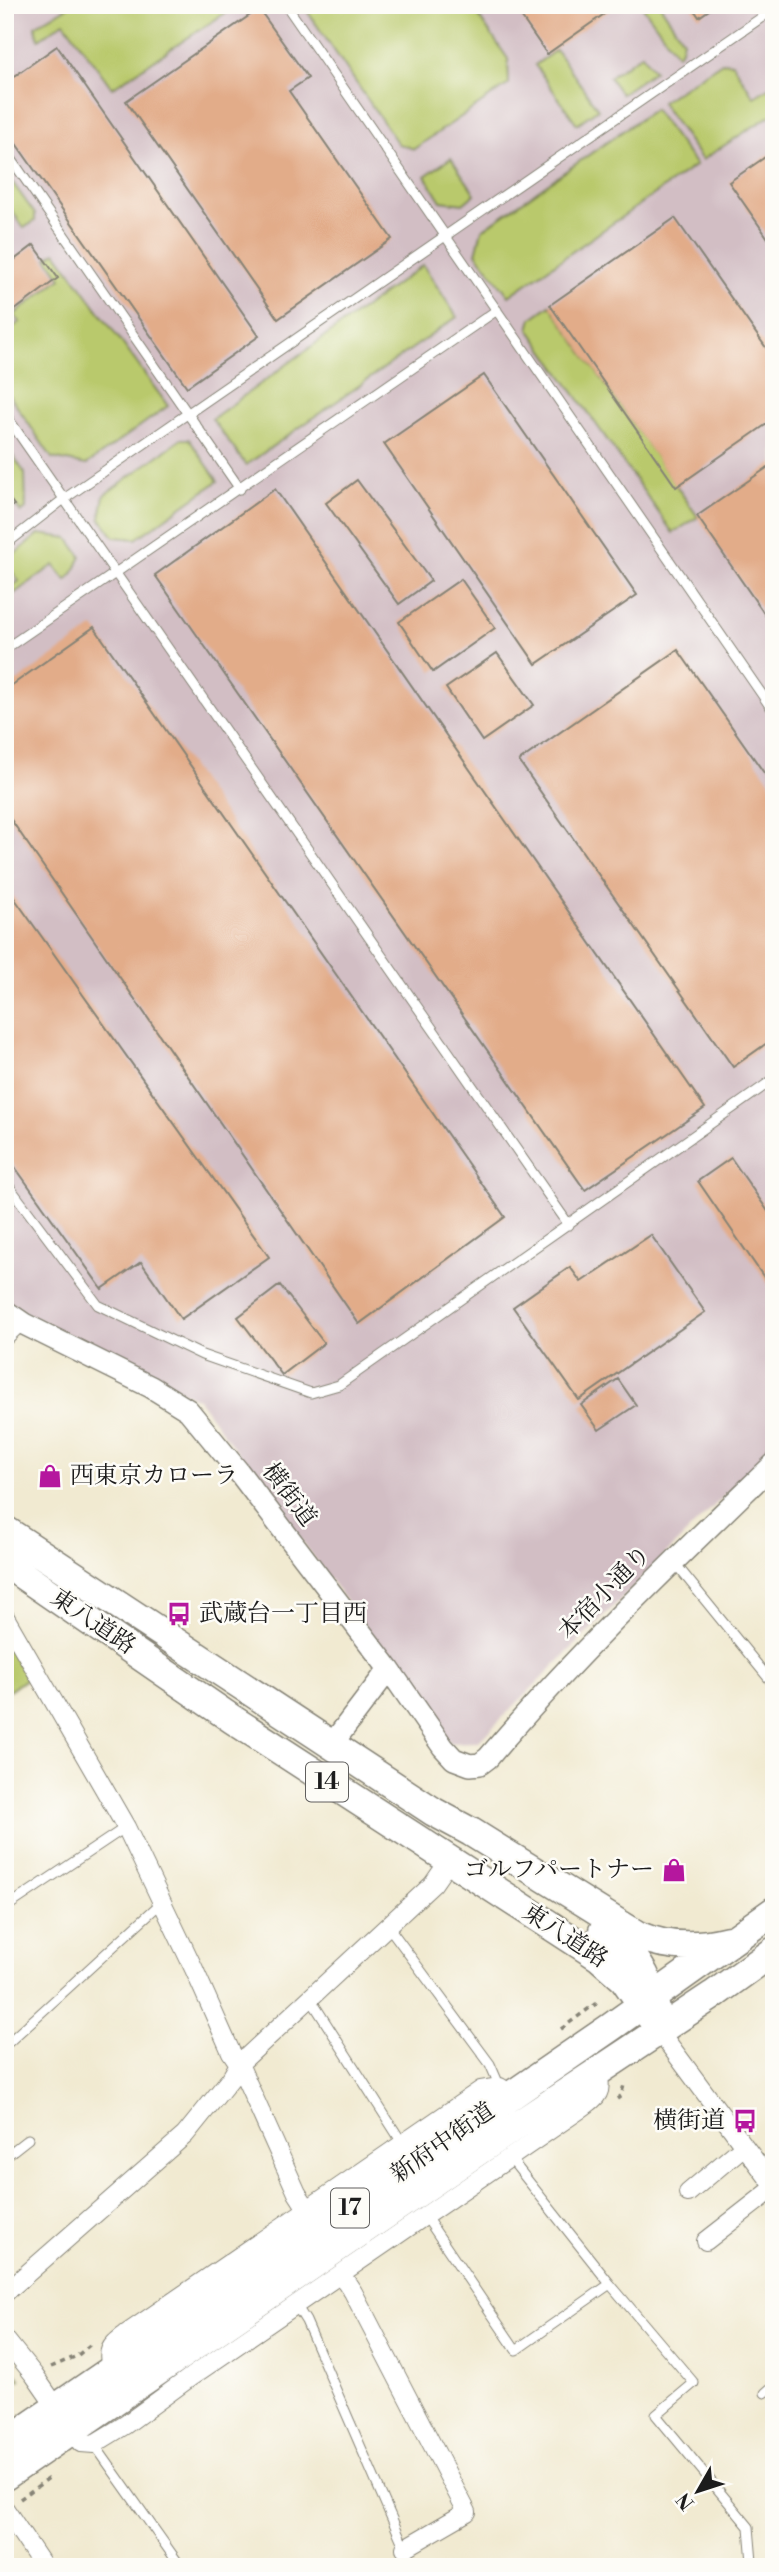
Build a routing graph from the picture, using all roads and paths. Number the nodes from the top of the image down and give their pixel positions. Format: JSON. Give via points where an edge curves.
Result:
{"nodes":[{"id":1,"x":286,"y":5,"type":"edge"},
{"id":2,"x":774,"y":9,"type":"edge"},
{"id":3,"x":5,"y":150,"type":"edge"},
{"id":4,"x":447,"y":235,"type":"junction"},
{"id":5,"x":497,"y":310,"type":"junction"},
{"id":6,"x":5,"y":414,"type":"edge"},
{"id":7,"x":189,"y":414,"type":"junction"},
{"id":8,"x":240,"y":489,"type":"junction"},
{"id":9,"x":64,"y":499,"type":"junction"},
{"id":10,"x":5,"y":545,"type":"edge"},
{"id":11,"x":116,"y":573,"type":"junction"},
{"id":12,"x":5,"y":649,"type":"edge"},
{"id":13,"x":774,"y":712,"type":"edge"},
{"id":14,"x":774,"y":1079,"type":"edge"},
{"id":15,"x":5,"y":1181,"type":"edge"},
{"id":16,"x":569,"y":1225,"type":"junction"},
{"id":17,"x":5,"y":1311,"type":"edge"},
{"id":18,"x":24,"y":1324,"type":"junction"},
{"id":19,"x":5,"y":1342,"type":"edge"},
{"id":20,"x":774,"y":1464,"type":"edge"},
{"id":21,"x":5,"y":1530,"type":"edge"},
{"id":22,"x":673,"y":1562,"type":"junction"},
{"id":23,"x":7,"y":1567,"type":"edge"},
{"id":24,"x":5,"y":1616,"type":"edge"},
{"id":25,"x":388,"y":1669,"type":"junction"},
{"id":26,"x":774,"y":1685,"type":"edge"},
{"id":27,"x":332,"y":1744,"type":"junction"},
{"id":28,"x":480,"y":1764,"type":"joint"},
{"id":29,"x":434,"y":1812,"type":"junction"},
{"id":30,"x":126,"y":1827,"type":"junction"},
{"id":31,"x":449,"y":1861,"type":"junction"},
{"id":32,"x":162,"y":1902,"type":"junction"},
{"id":33,"x":5,"y":1908,"type":"edge"},
{"id":34,"x":774,"y":1911,"type":"edge"},
{"id":35,"x":388,"y":1926,"type":"junction"},
{"id":36,"x":737,"y":1937,"type":"junction"},
{"id":37,"x":774,"y":1951,"type":"edge"},
{"id":38,"x":310,"y":1998,"type":"junction"},
{"id":39,"x":648,"y":2001,"type":"junction"},
{"id":40,"x":659,"y":2031,"type":"junction"},
{"id":41,"x":5,"y":2039,"type":"edge"},
{"id":42,"x":239,"y":2064,"type":"junction"},
{"id":43,"x":597,"y":2072,"type":"junction"},
{"id":44,"x":506,"y":2091,"type":"junction"},
{"id":45,"x":28,"y":2139,"type":"dead end"},
{"id":46,"x":403,"y":2144,"type":"junction"},
{"id":47,"x":744,"y":2146,"type":"junction"},
{"id":48,"x":5,"y":2158,"type":"edge"},
{"id":49,"x":510,"y":2158,"type":"junction"},
{"id":50,"x":774,"y":2187,"type":"edge"},
{"id":51,"x":688,"y":2193,"type":"dead end"},
{"id":52,"x":308,"y":2210,"type":"junction"},
{"id":53,"x":426,"y":2217,"type":"junction"},
{"id":54,"x":706,"y":2241,"type":"dead end"},
{"id":55,"x":341,"y":2274,"type":"junction"},
{"id":56,"x":610,"y":2284,"type":"junction"},
{"id":57,"x":5,"y":2293,"type":"edge"},
{"id":58,"x":296,"y":2305,"type":"junction"},
{"id":59,"x":5,"y":2339,"type":"edge"},
{"id":60,"x":112,"y":2370,"type":"junction"},
{"id":61,"x":774,"y":2385,"type":"edge"},
{"id":62,"x":765,"y":2393,"type":"dead end"},
{"id":63,"x":74,"y":2428,"type":"junction"},
{"id":64,"x":5,"y":2443,"type":"edge"},
{"id":65,"x":5,"y":2476,"type":"edge"},
{"id":66,"x":5,"y":2509,"type":"edge"},
{"id":67,"x":405,"y":2548,"type":"junction"},
{"id":68,"x":44,"y":2567,"type":"edge"},
{"id":69,"x":181,"y":2567,"type":"edge"},
{"id":70,"x":414,"y":2567,"type":"edge"},
{"id":71,"x":755,"y":2567,"type":"edge"}],
"edges":[{"from":1,"to":4,"type":"lane"},
{"from":2,"to":4,"type":"lane"},
{"from":3,"to":7,"type":"lane"},
{"from":4,"to":5,"type":"lane"},
{"from":4,"to":7,"type":"lane"},
{"from":5,"to":8,"type":"lane"},
{"from":5,"to":13,"type":"lane"},
{"from":6,"to":9,"type":"lane"},
{"from":7,"to":8,"type":"lane"},
{"from":7,"to":9,"type":"lane"},
{"from":8,"to":11,"type":"lane"},
{"from":9,"to":10,"type":"lane"},
{"from":9,"to":11,"type":"lane"},
{"from":11,"to":12,"type":"lane"},
{"from":11,"to":16,"type":"lane"},
{"from":14,"to":16,"type":"lane"},
{"from":15,"to":16,"type":"lane","via":[[98,1305],[202,1355],[311,1393],[339,1385]]},
{"from":17,"to":18,"type":"street","name":"横街道"},
{"from":18,"to":19,"type":"lane"},
{"from":18,"to":25,"type":"street","name":"横街道","via":[[188,1410]]},
{"from":20,"to":22,"type":"street","name":"本宿小通り"},
{"from":21,"to":27,"type":"main road","name":"東八道路","number":"14"},
{"from":22,"to":26,"type":"lane"},
{"from":22,"to":28,"type":"street","name":"本宿小通り"},
{"from":23,"to":31,"type":"main road","name":"東八道路","number":"14"},
{"from":24,"to":30,"type":"street"},
{"from":25,"to":27,"type":"street"},
{"from":25,"to":28,"type":"street","name":"横街道","via":[[448,1754],[470,1765]]},
{"from":27,"to":29,"type":"main road","name":"東八道路","number":"14"},
{"from":29,"to":36,"type":"main road","name":"東八道路","number":"14","via":[[647,1939],[696,1946]]},
{"from":29,"to":39,"type":"main road","name":"東八道路","number":"14","via":[[464,1843],[612,1937],[646,1977]]},
{"from":30,"to":32,"type":"street"},
{"from":30,"to":33,"type":"lane"},
{"from":31,"to":35,"type":"street","via":[[433,1884]]},
{"from":31,"to":39,"type":"main road","name":"東八道路","number":"14","via":[[610,1965]]},
{"from":32,"to":41,"type":"lane","via":[[9,2042]]},
{"from":32,"to":42,"type":"street"},
{"from":34,"to":36,"type":"main road","name":"新府中街道","number":"17"},
{"from":35,"to":38,"type":"street"},
{"from":35,"to":44,"type":"lane"},
{"from":36,"to":39,"type":"main road","name":"新府中街道","number":"17"},
{"from":37,"to":40,"type":"main road","name":"新府中街道","number":"17"},
{"from":38,"to":42,"type":"street"},
{"from":38,"to":46,"type":"lane"},
{"from":39,"to":40,"type":"main road","name":"東八道路","number":"14"},
{"from":39,"to":44,"type":"main road","name":"新府中街道","number":"17"},
{"from":40,"to":43,"type":"main road","name":"新府中街道","number":"17"},
{"from":40,"to":47,"type":"street"},
{"from":42,"to":52,"type":"street"},
{"from":42,"to":57,"type":"street","via":[[185,2135]]},
{"from":43,"to":49,"type":"street","via":[[601,2082],[597,2096]]},
{"from":43,"to":63,"type":"main road","name":"新府中街道","number":"17"},
{"from":44,"to":46,"type":"street","via":[[481,2090]]},
{"from":44,"to":60,"type":"main road","name":"新府中街道","number":"17"},
{"from":45,"to":48,"type":"lane"},
{"from":46,"to":52,"type":"street"},
{"from":47,"to":50,"type":"street"},
{"from":47,"to":51,"type":"street"},
{"from":49,"to":53,"type":"street"},
{"from":49,"to":56,"type":"lane"},
{"from":50,"to":54,"type":"street"},
{"from":52,"to":60,"type":"street","via":[[115,2343],[108,2357]]},
{"from":53,"to":55,"type":"street"},
{"from":53,"to":56,"type":"lane","via":[[516,2350]]},
{"from":55,"to":58,"type":"street"},
{"from":55,"to":67,"type":"street","via":[[467,2512]]},
{"from":56,"to":71,"type":"lane","via":[[694,2383],[656,2415],[749,2527]]},
{"from":58,"to":63,"type":"street","via":[[125,2425]]},
{"from":58,"to":67,"type":"lane"},
{"from":59,"to":63,"type":"street"},
{"from":60,"to":63,"type":"main road","name":"新府中街道","number":"17"},
{"from":61,"to":62,"type":"lane"},
{"from":63,"to":64,"type":"main road","name":"新府中街道","number":"17"},
{"from":63,"to":65,"type":"main road","name":"新府中街道","number":"17"},
{"from":63,"to":69,"type":"lane"},
{"from":66,"to":68,"type":"street"},
{"from":67,"to":70,"type":"lane"}]}
